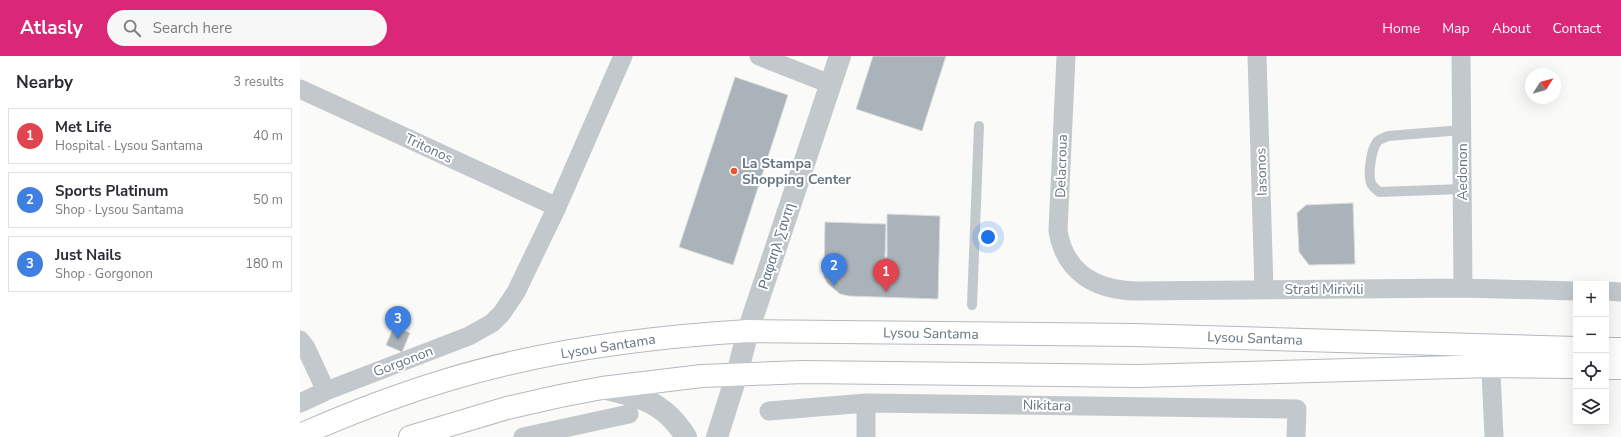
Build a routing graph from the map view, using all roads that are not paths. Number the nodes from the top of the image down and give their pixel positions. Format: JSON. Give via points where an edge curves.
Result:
{"nodes":[{"id":1,"x":624,"y":56,"type":"edge"},
{"id":2,"x":759,"y":56,"type":"edge"},
{"id":3,"x":840,"y":56,"type":"edge"},
{"id":4,"x":1066,"y":56,"type":"edge"},
{"id":5,"x":1258,"y":56,"type":"edge"},
{"id":6,"x":1461,"y":56,"type":"edge"},
{"id":7,"x":830,"y":84,"type":"junction"},
{"id":8,"x":300,"y":89,"type":"edge"},
{"id":9,"x":979,"y":126,"type":"dead end"},
{"id":10,"x":1462,"y":130,"type":"junction"},
{"id":11,"x":1462,"y":189,"type":"junction"},
{"id":12,"x":557,"y":207,"type":"junction"},
{"id":13,"x":1078,"y":271,"type":"joint"},
{"id":14,"x":1463,"y":288,"type":"junction"},
{"id":15,"x":1264,"y":289,"type":"junction"},
{"id":16,"x":1573,"y":290,"type":"edge"},
{"id":17,"x":1609,"y":291,"type":"edge"},
{"id":18,"x":1621,"y":292,"type":"edge"},
{"id":19,"x":972,"y":306,"type":"dead end"},
{"id":20,"x":748,"y":331,"type":"junction"},
{"id":21,"x":300,"y":340,"type":"edge"},
{"id":22,"x":1490,"y":345,"type":"junction"},
{"id":23,"x":1573,"y":348,"type":"edge"},
{"id":24,"x":1609,"y":349,"type":"edge"},
{"id":25,"x":1621,"y":349,"type":"edge"},
{"id":26,"x":1491,"y":366,"type":"junction"},
{"id":27,"x":1573,"y":367,"type":"edge"},
{"id":28,"x":1609,"y":368,"type":"edge"},
{"id":29,"x":1621,"y":368,"type":"edge"},
{"id":30,"x":737,"y":374,"type":"junction"},
{"id":31,"x":602,"y":388,"type":"junction"},
{"id":32,"x":326,"y":391,"type":"junction"},
{"id":33,"x":300,"y":403,"type":"edge"},
{"id":34,"x":866,"y":403,"type":"junction"},
{"id":35,"x":769,"y":411,"type":"dead end"},
{"id":36,"x":629,"y":414,"type":"dead end"},
{"id":37,"x":300,"y":435,"type":"edge"},
{"id":38,"x":410,"y":437,"type":"edge"},
{"id":39,"x":523,"y":437,"type":"edge"},
{"id":40,"x":686,"y":437,"type":"edge"},
{"id":41,"x":717,"y":437,"type":"edge"},
{"id":42,"x":866,"y":437,"type":"edge"},
{"id":43,"x":1296,"y":437,"type":"edge"},
{"id":44,"x":1494,"y":437,"type":"edge"}],
"edges":[{"from":1,"to":12,"type":"street","name":"Gorgonon"},
{"from":2,"to":7,"type":"street"},
{"from":3,"to":7,"type":"street","name":"Ραφαηλ Σαντη"},
{"from":4,"to":13,"type":"street","name":"Delacroua","via":[[1058,231],[1064,252]]},
{"from":5,"to":15,"type":"street","name":"Iasonos"},
{"from":6,"to":10,"type":"street","name":"Aedonon"},
{"from":7,"to":20,"type":"street","name":"Ραφαηλ Σαντη"},
{"from":8,"to":12,"type":"street","name":"Tritonos"},
{"from":9,"to":19,"type":"lane"},
{"from":10,"to":11,"type":"street","name":"Aedonon"},
{"from":10,"to":11,"type":"lane","via":[[1388,136],[1380,139],[1371,154],[1370,180],[1379,192]]},
{"from":11,"to":14,"type":"street","name":"Aedonon"},
{"from":12,"to":32,"type":"street","name":"Gorgonon","via":[[516,292],[492,323],[469,336]]},
{"from":13,"to":15,"type":"street","name":"Strati Mirivili","via":[[1088,280],[1101,286],[1124,291]]},
{"from":14,"to":15,"type":"street","name":"Strati Mirivili"},
{"from":14,"to":16,"type":"street","name":"Strati Mirivili"},
{"from":17,"to":18,"type":"street"},
{"from":20,"to":22,"type":"main road","name":"Lysou Santama","via":[[1135,335]]},
{"from":20,"to":30,"type":"street","name":"Ραφαηλ Σαντη"},
{"from":20,"to":37,"type":"main road","name":"Lysou Santama","via":[[678,335],[607,344],[522,361],[447,380]]},
{"from":21,"to":32,"type":"street"},
{"from":22,"to":23,"type":"main road","name":"Lysou Santama"},
{"from":22,"to":26,"type":"street"},
{"from":24,"to":25,"type":"main road"},
{"from":26,"to":27,"type":"main road"},
{"from":26,"to":30,"type":"main road","via":[[1138,376],[803,372]]},
{"from":26,"to":44,"type":"street"},
{"from":28,"to":29,"type":"main road"},
{"from":30,"to":31,"type":"main road"},
{"from":30,"to":41,"type":"street","name":"Ραφαηλ Σαντη"},
{"from":31,"to":38,"type":"main road","via":[[507,408]]},
{"from":31,"to":40,"type":"street","via":[[634,395],[650,402],[673,419]]},
{"from":32,"to":33,"type":"street","name":"Gorgonon"},
{"from":34,"to":35,"type":"street","name":"Nikitara"},
{"from":34,"to":42,"type":"street"},
{"from":34,"to":43,"type":"street","name":"Nikitara","via":[[1297,409]]},
{"from":36,"to":39,"type":"street"}]}
